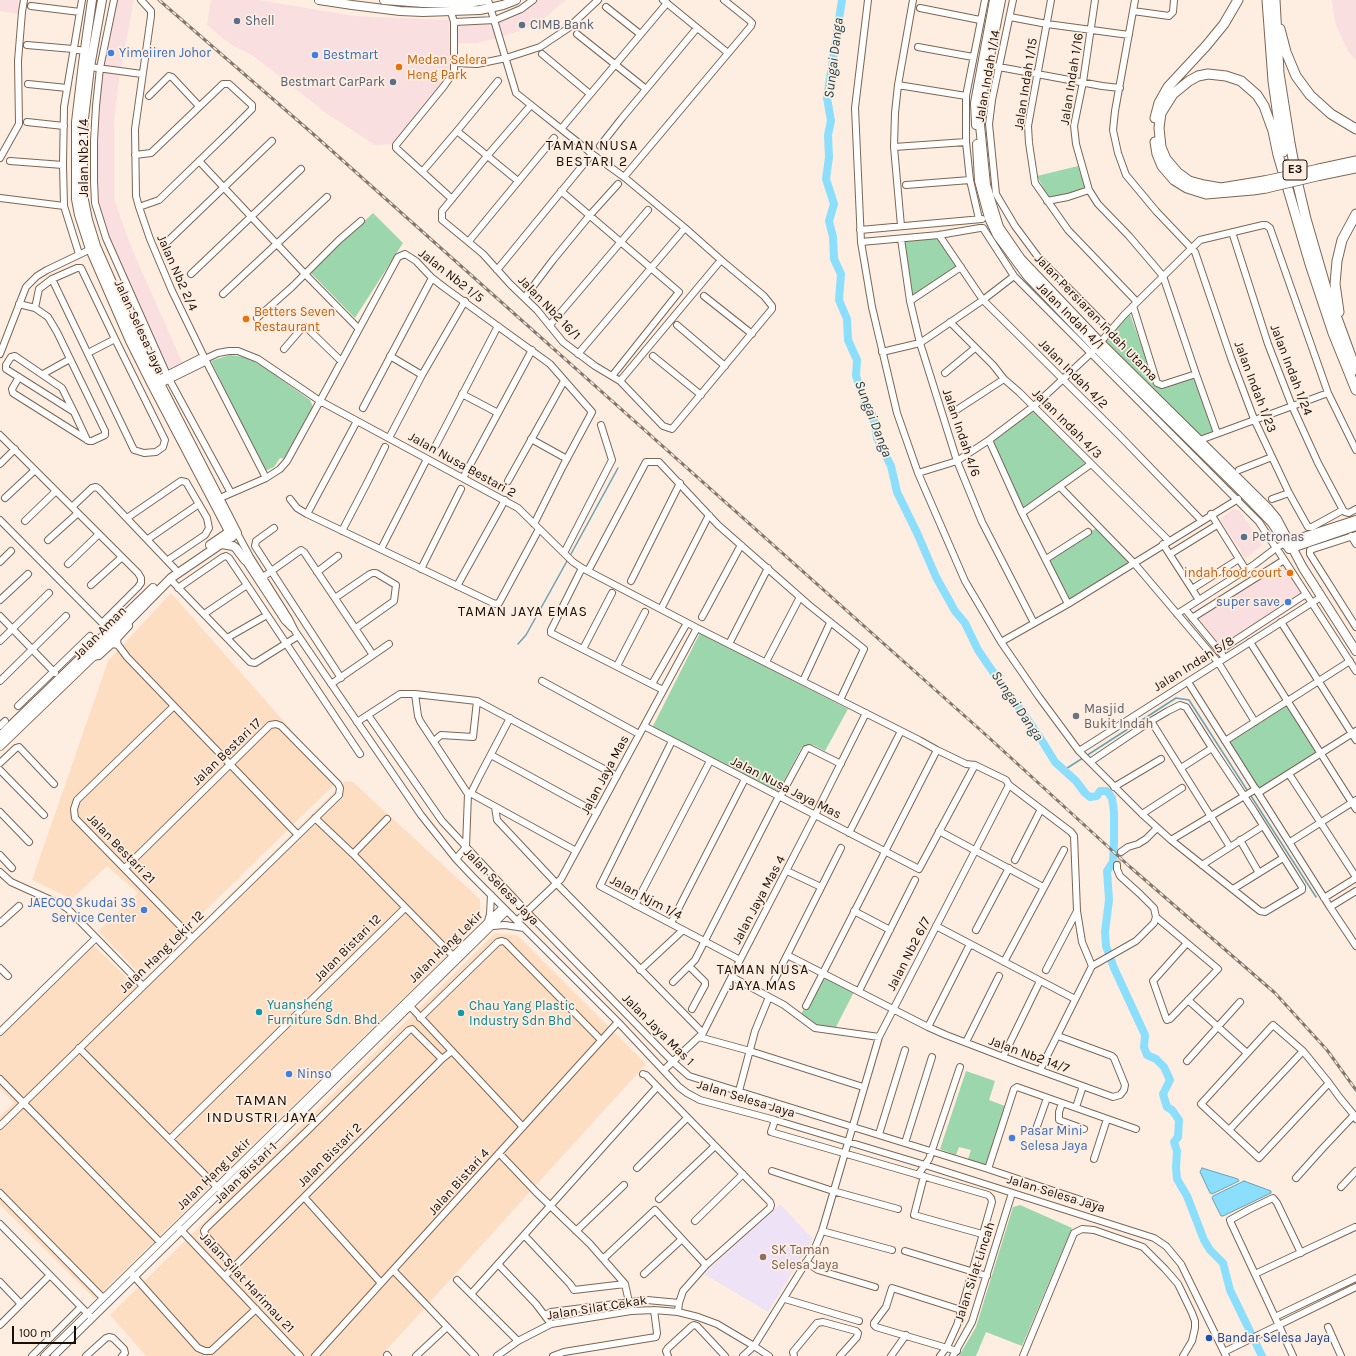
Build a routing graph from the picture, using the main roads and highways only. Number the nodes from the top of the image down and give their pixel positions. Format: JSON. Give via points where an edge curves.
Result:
{"nodes":[{"id":1,"x":92,"y":0,"type":"edge"},
{"id":2,"x":102,"y":0,"type":"edge"},
{"id":3,"x":319,"y":0,"type":"edge"},
{"id":4,"x":384,"y":0,"type":"edge"},
{"id":5,"x":488,"y":0,"type":"edge"},
{"id":6,"x":994,"y":0,"type":"edge"},
{"id":7,"x":1001,"y":0,"type":"edge"},
{"id":8,"x":1238,"y":0,"type":"edge"},
{"id":9,"x":1267,"y":0,"type":"edge"},
{"id":10,"x":1275,"y":0,"type":"edge"},
{"id":11,"x":513,"y":1,"type":"edge"},
{"id":12,"x":349,"y":2,"type":"edge"},
{"id":13,"x":984,"y":55,"type":"junction"},
{"id":14,"x":988,"y":65,"type":"junction"},
{"id":15,"x":981,"y":70,"type":"junction"},
{"id":16,"x":1356,"y":129,"type":"edge"},
{"id":17,"x":1356,"y":161,"type":"edge"},
{"id":18,"x":1356,"y":168,"type":"edge"},
{"id":19,"x":1320,"y":172,"type":"junction"},
{"id":20,"x":1265,"y":184,"type":"junction"},
{"id":21,"x":1290,"y":195,"type":"junction"},
{"id":22,"x":1356,"y":214,"type":"edge"},
{"id":23,"x":93,"y":248,"type":"junction"},
{"id":24,"x":1342,"y":334,"type":"junction"},
{"id":25,"x":1095,"y":347,"type":"junction"},
{"id":26,"x":1356,"y":370,"type":"edge"},
{"id":27,"x":1356,"y":390,"type":"edge"},
{"id":28,"x":216,"y":499,"type":"junction"},
{"id":29,"x":1356,"y":520,"type":"edge"},
{"id":30,"x":1356,"y":526,"type":"edge"},
{"id":31,"x":220,"y":542,"type":"junction"},
{"id":32,"x":1289,"y":545,"type":"junction"},
{"id":33,"x":245,"y":560,"type":"road end"},
{"id":34,"x":112,"y":633,"type":"junction"},
{"id":35,"x":1356,"y":651,"type":"edge"},
{"id":36,"x":0,"y":736,"type":"edge"},
{"id":37,"x":0,"y":746,"type":"edge"}],
"edges":[{"from":1,"to":23,"type":"main road","name":"Jalan Selesa Jaya","via":[[79,94],[75,148],[76,199],[79,215]]},
{"from":2,"to":23,"type":"main road","name":"Jalan Selesa Jaya","via":[[83,126],[83,195]]},
{"from":3,"to":12,"type":"main road"},
{"from":4,"to":5,"type":"main road","via":[[423,3],[467,3]]},
{"from":6,"to":13,"type":"main road","name":"Jalan Persiaran Indah Utama"},
{"from":7,"to":14,"type":"main road","name":"Jalan Persiaran Indah Utama"},
{"from":8,"to":20,"type":"highway","via":[[1224,24],[1168,87],[1159,103],[1153,136],[1162,166],[1174,180],[1187,188],[1206,194],[1231,193]]},
{"from":9,"to":21,"type":"highway","number":"E3","via":[[1273,81]]},
{"from":10,"to":16,"type":"highway","via":[[1286,52],[1296,76],[1310,95],[1331,114]]},
{"from":10,"to":24,"type":"highway","number":"E3","via":[[1279,73],[1298,185],[1315,252]]},
{"from":11,"to":12,"type":"main road","via":[[468,12],[400,11]]},
{"from":13,"to":14,"type":"main road"},
{"from":13,"to":15,"type":"main road","name":"Jalan Persiaran Indah Utama"},
{"from":14,"to":15,"type":"main road"},
{"from":14,"to":25,"type":"main road","name":"Jalan Persiaran Indah Utama","via":[[980,125],[986,185],[999,227],[1021,258]]},
{"from":15,"to":25,"type":"main road","name":"Jalan Persiaran Indah Utama","via":[[975,103],[979,181],[989,218],[997,235],[1028,277]]},
{"from":17,"to":19,"type":"highway"},
{"from":18,"to":19,"type":"highway"},
{"from":19,"to":20,"type":"highway","bridge":true},
{"from":20,"to":21,"type":"highway","via":[[1221,188],[1189,181],[1178,173],[1166,159],[1161,146],[1159,128],[1161,113],[1173,94],[1189,81],[1208,74],[1241,81],[1257,95],[1264,106]]},
{"from":21,"to":27,"type":"highway","number":"E3","via":[[1333,333]]},
{"from":22,"to":24,"type":"highway","via":[[1342,240],[1335,272]]},
{"from":23,"to":28,"type":"main road","name":"Jalan Selesa Jaya","via":[[155,383]]},
{"from":24,"to":26,"type":"highway","number":"E3"},
{"from":25,"to":32,"type":"main road","name":"Jalan Persiaran Indah Utama","via":[[1244,493]]},
{"from":25,"to":32,"type":"main road","name":"Jalan Persiaran Indah Utama","via":[[1200,440],[1268,508],[1277,519]]},
{"from":28,"to":31,"type":"main road","via":[[222,523]]},
{"from":28,"to":31,"type":"main road","name":"Jalan Selesa Jaya","via":[[233,533]]},
{"from":29,"to":32,"type":"main road"},
{"from":30,"to":32,"type":"main road"},
{"from":31,"to":33,"type":"main road","via":[[236,548]]},
{"from":31,"to":34,"type":"main road","name":"Jalan Aman","via":[[170,579],[132,618]]},
{"from":31,"to":34,"type":"main road","name":"Jalan Aman","via":[[175,568]]},
{"from":32,"to":35,"type":"main road"},
{"from":34,"to":36,"type":"main road","name":"Jalan Aman"},
{"from":34,"to":37,"type":"main road","name":"Jalan Aman","via":[[93,657]]}]}
